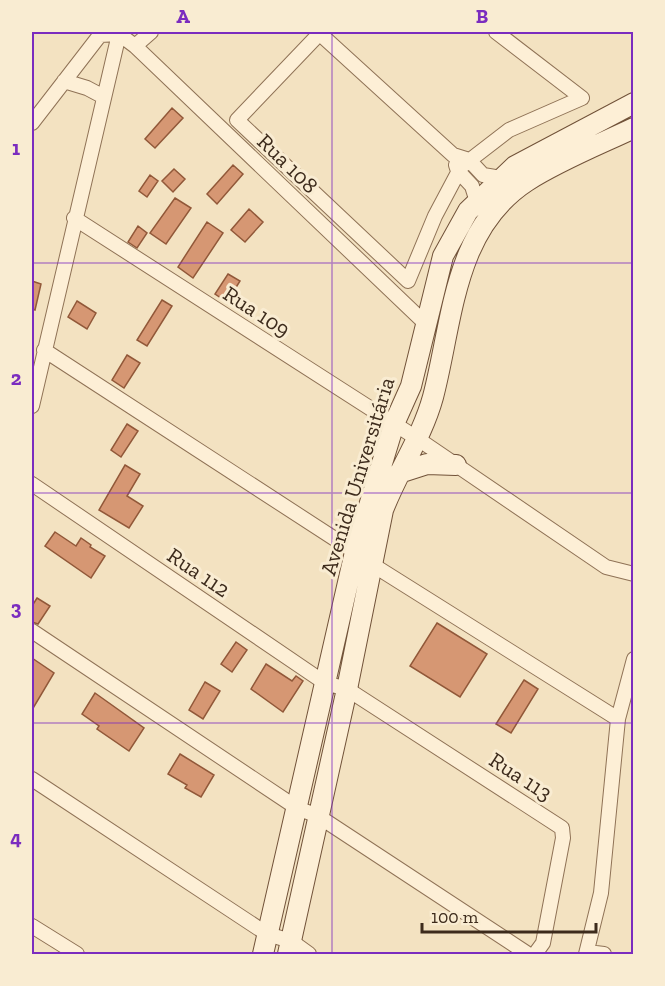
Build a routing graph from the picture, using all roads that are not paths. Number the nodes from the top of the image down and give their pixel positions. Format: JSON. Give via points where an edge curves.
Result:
{"nodes":[{"id":1,"x":151,"y":32,"type":"edge"},
{"id":2,"x":319,"y":32,"type":"edge"},
{"id":3,"x":496,"y":32,"type":"edge"},
{"id":4,"x":119,"y":34,"type":"junction"},
{"id":5,"x":135,"y":46,"type":"junction"},
{"id":6,"x":64,"y":81,"type":"junction"},
{"id":7,"x":104,"y":98,"type":"junction"},
{"id":8,"x":633,"y":103,"type":"edge"},
{"id":9,"x":32,"y":123,"type":"edge"},
{"id":10,"x":633,"y":128,"type":"edge"},
{"id":11,"x":453,"y":155,"type":"junction"},
{"id":12,"x":469,"y":160,"type":"junction"},
{"id":13,"x":458,"y":171,"type":"junction"},
{"id":14,"x":501,"y":178,"type":"junction"},
{"id":15,"x":477,"y":202,"type":"junction"},
{"id":16,"x":74,"y":218,"type":"junction"},
{"id":17,"x":427,"y":325,"type":"junction"},
{"id":18,"x":44,"y":350,"type":"junction"},
{"id":19,"x":412,"y":382,"type":"junction"},
{"id":20,"x":436,"y":384,"type":"junction"},
{"id":21,"x":32,"y":406,"type":"edge"},
{"id":22,"x":394,"y":424,"type":"junction"},
{"id":23,"x":418,"y":439,"type":"junction"},
{"id":24,"x":456,"y":465,"type":"junction"},
{"id":25,"x":399,"y":473,"type":"junction"},
{"id":26,"x":32,"y":484,"type":"edge"},
{"id":27,"x":355,"y":552,"type":"junction"},
{"id":28,"x":373,"y":565,"type":"junction"},
{"id":29,"x":633,"y":574,"type":"edge"},
{"id":30,"x":32,"y":631,"type":"edge"},
{"id":31,"x":633,"y":659,"type":"edge"},
{"id":32,"x":325,"y":683,"type":"junction"},
{"id":33,"x":347,"y":689,"type":"junction"},
{"id":34,"x":618,"y":719,"type":"junction"},
{"id":35,"x":32,"y":779,"type":"edge"},
{"id":36,"x":297,"y":807,"type":"junction"},
{"id":37,"x":318,"y":816,"type":"junction"},
{"id":38,"x":32,"y":926,"type":"edge"},
{"id":39,"x":267,"y":933,"type":"junction"},
{"id":40,"x":289,"y":948,"type":"edge"},
{"id":41,"x":587,"y":953,"type":"edge"},
{"id":42,"x":77,"y":954,"type":"edge"},
{"id":43,"x":263,"y":954,"type":"edge"},
{"id":44,"x":309,"y":954,"type":"edge"},
{"id":45,"x":528,"y":954,"type":"edge"},
{"id":46,"x":535,"y":954,"type":"edge"},
{"id":47,"x":604,"y":954,"type":"edge"}],
"edges":[{"from":1,"to":5,"type":"street"},
{"from":2,"to":11,"type":"street"},
{"from":2,"to":13,"type":"street","via":[[237,120],[408,281]]},
{"from":3,"to":12,"type":"street","via":[[582,98],[509,130]]},
{"from":4,"to":5,"type":"street","name":"Rua 108"},
{"from":4,"to":6,"type":"street","via":[[100,35]]},
{"from":4,"to":7,"type":"street"},
{"from":5,"to":17,"type":"street","name":"Rua 108"},
{"from":6,"to":7,"type":"street"},
{"from":6,"to":9,"type":"street"},
{"from":7,"to":16,"type":"street"},
{"from":8,"to":14,"type":"street","name":"Avenida Universitária","via":[[515,166]]},
{"from":10,"to":20,"type":"street","name":"Avenida Universitária","via":[[526,182],[506,197],[478,232],[464,260]]},
{"from":11,"to":12,"type":"street"},
{"from":11,"to":13,"type":"street"},
{"from":12,"to":13,"type":"street"},
{"from":12,"to":14,"type":"street","via":[[483,175]]},
{"from":13,"to":15,"type":"street","via":[[472,186]]},
{"from":14,"to":15,"type":"street","name":"Avenida Universitária"},
{"from":15,"to":17,"type":"street","name":"Avenida Universitária","via":[[443,256]]},
{"from":16,"to":18,"type":"street"},
{"from":16,"to":22,"type":"street","name":"Rua 109"},
{"from":17,"to":19,"type":"street","name":"Avenida Universitária"},
{"from":18,"to":21,"type":"street"},
{"from":18,"to":27,"type":"street"},
{"from":19,"to":20,"type":"street"},
{"from":19,"to":22,"type":"street","name":"Avenida Universitária"},
{"from":20,"to":23,"type":"street","name":"Avenida Universitária"},
{"from":22,"to":23,"type":"street","name":"Rua 109"},
{"from":22,"to":27,"type":"street","name":"Avenida Universitária"},
{"from":23,"to":24,"type":"street","name":"Rua 109"},
{"from":23,"to":25,"type":"street","name":"Avenida Universitária"},
{"from":24,"to":25,"type":"street","via":[[427,464]]},
{"from":24,"to":29,"type":"street","name":"Rua 109","via":[[606,567]]},
{"from":25,"to":28,"type":"street","name":"Avenida Universitária","via":[[383,510]]},
{"from":26,"to":32,"type":"street","name":"Rua 112"},
{"from":27,"to":28,"type":"street"},
{"from":27,"to":32,"type":"street","name":"Avenida Universitária"},
{"from":28,"to":33,"type":"street","name":"Avenida Universitária"},
{"from":28,"to":34,"type":"street"},
{"from":30,"to":36,"type":"street"},
{"from":31,"to":34,"type":"street"},
{"from":32,"to":33,"type":"street","name":"Rua 112"},
{"from":32,"to":36,"type":"street","name":"Avenida Universitária"},
{"from":33,"to":37,"type":"street","name":"Avenida Universitária"},
{"from":33,"to":46,"type":"street","name":"Rua 113","via":[[562,828],[543,943]]},
{"from":34,"to":41,"type":"street","via":[[601,893]]},
{"from":35,"to":39,"type":"street"},
{"from":36,"to":37,"type":"street"},
{"from":36,"to":39,"type":"street","name":"Avenida Universitária"},
{"from":37,"to":40,"type":"street","name":"Avenida Universitária"},
{"from":37,"to":45,"type":"street"},
{"from":38,"to":42,"type":"street"},
{"from":39,"to":40,"type":"street"},
{"from":39,"to":43,"type":"street","name":"Avenida Universitária"},
{"from":40,"to":44,"type":"street"},
{"from":41,"to":47,"type":"street"}]}
